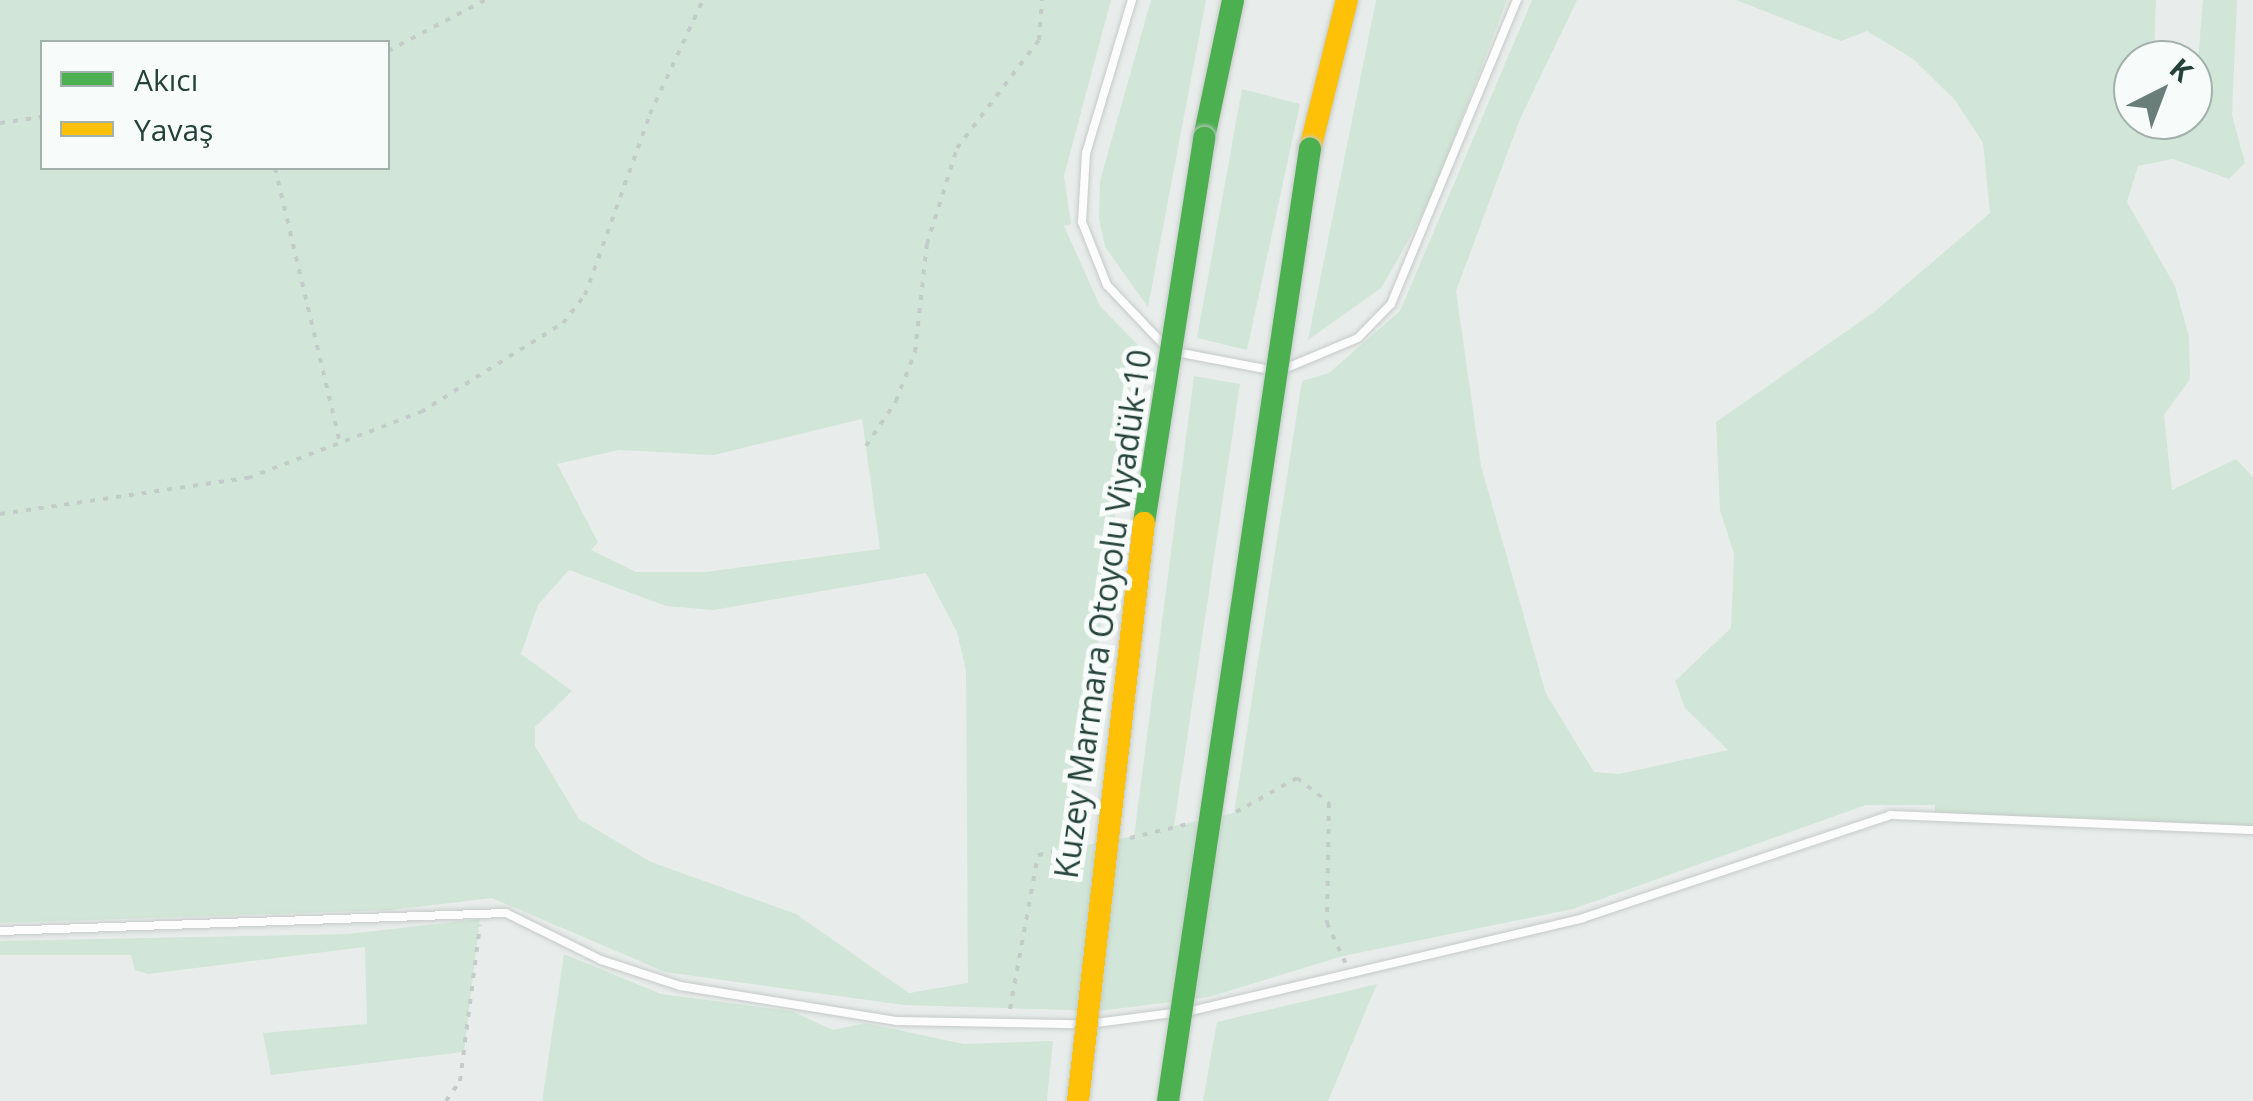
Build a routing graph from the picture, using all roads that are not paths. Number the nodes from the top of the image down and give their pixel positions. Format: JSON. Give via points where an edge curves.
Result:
{"nodes":[{"id":1,"x":1132,"y":0,"type":"edge"},
{"id":2,"x":1233,"y":0,"type":"edge"},
{"id":3,"x":1347,"y":0,"type":"edge"},
{"id":4,"x":1517,"y":0,"type":"edge"},
{"id":5,"x":2253,"y":830,"type":"edge"},
{"id":6,"x":0,"y":931,"type":"edge"},
{"id":7,"x":1078,"y":1101,"type":"edge"},
{"id":8,"x":1168,"y":1101,"type":"edge"}],
"edges":[{"from":1,"to":4,"type":"lane","via":[[1080,182],[1090,250],[1130,314],[1172,350],[1254,371],[1290,368],[1342,346],[1392,304]]},
{"from":2,"to":7,"type":"highway","name":"Kuzey Marmara Otoyolu Viyadük-10","bridge":true,"via":[[1204,138],[1145,510]]},
{"from":3,"to":8,"type":"highway","bridge":true,"via":[[1310,149]]},
{"from":5,"to":6,"type":"lane","via":[[1890,815],[1582,918],[1462,950],[1205,1008],[1007,1028],[896,1021],[680,986],[601,960],[536,924],[481,910]]}]}
